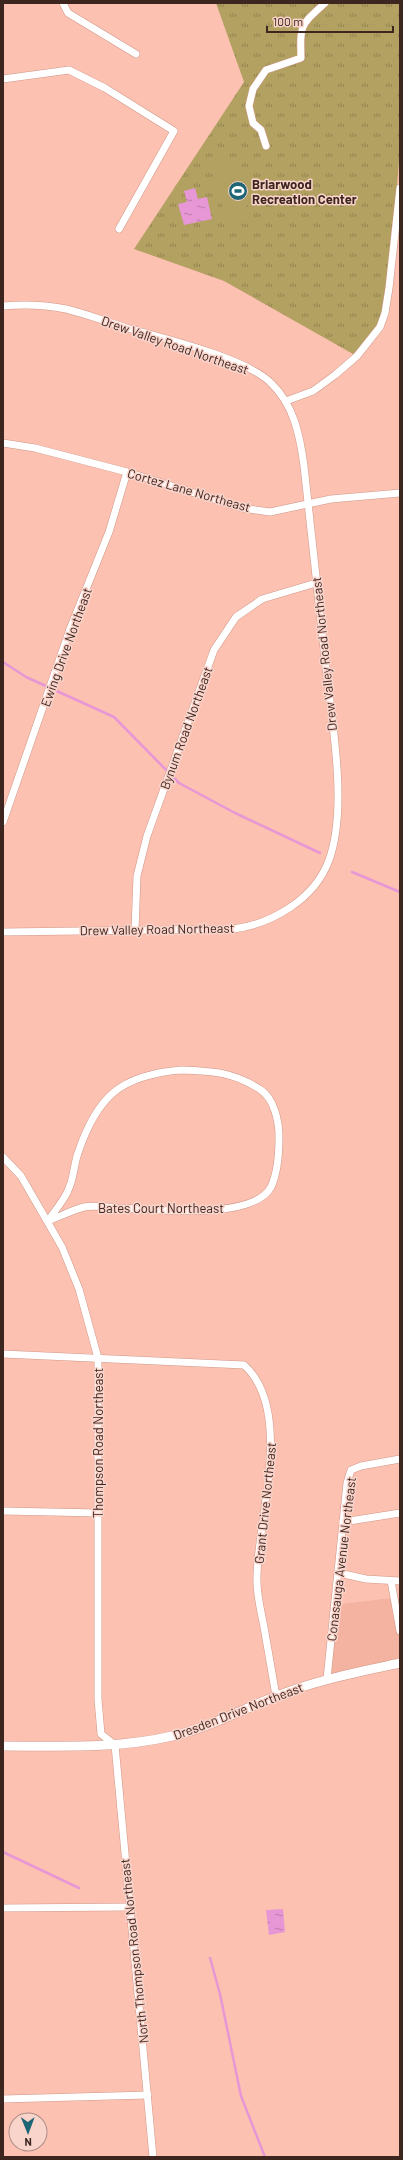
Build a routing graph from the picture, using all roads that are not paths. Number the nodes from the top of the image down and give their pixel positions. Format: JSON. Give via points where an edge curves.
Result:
{"nodes":[{"id":1,"x":63,"y":3,"type":"edge"},
{"id":2,"x":325,"y":3,"type":"edge"},
{"id":3,"x":136,"y":54,"type":"dead end"},
{"id":4,"x":3,"y":79,"type":"edge"},
{"id":5,"x":266,"y":146,"type":"dead end"},
{"id":6,"x":400,"y":188,"type":"edge"},
{"id":7,"x":119,"y":229,"type":"dead end"},
{"id":8,"x":398,"y":229,"type":"edge"},
{"id":9,"x":3,"y":306,"type":"edge"},
{"id":10,"x":286,"y":402,"type":"junction"},
{"id":11,"x":3,"y":444,"type":"edge"},
{"id":12,"x":127,"y":472,"type":"junction"},
{"id":13,"x":400,"y":493,"type":"edge"},
{"id":14,"x":308,"y":504,"type":"junction"},
{"id":15,"x":316,"y":583,"type":"junction"},
{"id":16,"x":3,"y":822,"type":"edge"},
{"id":17,"x":135,"y":930,"type":"junction"},
{"id":18,"x":3,"y":932,"type":"edge"},
{"id":19,"x":3,"y":1158,"type":"edge"},
{"id":20,"x":48,"y":1221,"type":"junction"},
{"id":21,"x":3,"y":1354,"type":"edge"},
{"id":22,"x":98,"y":1358,"type":"junction"},
{"id":23,"x":400,"y":1459,"type":"edge"},
{"id":24,"x":3,"y":1511,"type":"edge"},
{"id":25,"x":98,"y":1513,"type":"junction"},
{"id":26,"x":400,"y":1513,"type":"edge"},
{"id":27,"x":343,"y":1522,"type":"junction"},
{"id":28,"x":338,"y":1573,"type":"junction"},
{"id":29,"x":391,"y":1581,"type":"junction"},
{"id":30,"x":400,"y":1581,"type":"edge"},
{"id":31,"x":400,"y":1631,"type":"edge"},
{"id":32,"x":400,"y":1663,"type":"edge"},
{"id":33,"x":327,"y":1679,"type":"junction"},
{"id":34,"x":276,"y":1696,"type":"junction"},
{"id":35,"x":115,"y":1745,"type":"junction"},
{"id":36,"x":3,"y":1746,"type":"edge"},
{"id":37,"x":130,"y":1907,"type":"junction"},
{"id":38,"x":3,"y":1908,"type":"edge"},
{"id":39,"x":148,"y":2095,"type":"junction"},
{"id":40,"x":3,"y":2099,"type":"edge"},
{"id":41,"x":153,"y":2157,"type":"edge"}],
"edges":[{"from":1,"to":3,"type":"street","via":[[68,13]]},
{"from":2,"to":5,"type":"street","via":[[306,20],[301,29],[301,58],[266,70],[253,88],[249,106],[253,123],[262,130]]},
{"from":4,"to":7,"type":"street","via":[[69,70],[105,88],[174,131]]},
{"from":6,"to":8,"type":"street"},
{"from":8,"to":10,"type":"street","via":[[385,313],[380,327],[357,356],[335,375],[313,390]]},
{"from":9,"to":10,"type":"street","name":"Drew Valley Road Northeast","via":[[67,309],[232,361],[260,374]]},
{"from":10,"to":14,"type":"street","name":"Drew Valley Road Northeast","via":[[299,435]]},
{"from":11,"to":12,"type":"street","name":"Cortez Lane Northeast","via":[[35,448]]},
{"from":12,"to":14,"type":"street","name":"Cortez Lane Northeast","via":[[242,508],[270,512]]},
{"from":12,"to":16,"type":"street","name":"Ewing Drive Northeast","via":[[109,532],[70,629]]},
{"from":13,"to":14,"type":"street","name":"Cortez Lane Northeast","via":[[331,499]]},
{"from":14,"to":15,"type":"street","name":"Drew Valley Road Northeast"},
{"from":15,"to":17,"type":"street","name":"Bynum Road Northeast","via":[[262,599],[236,617],[214,650],[147,836],[137,876]]},
{"from":15,"to":17,"type":"street","name":"Drew Valley Road Northeast","via":[[339,804],[336,834],[329,861],[315,884],[298,901],[273,919],[252,927]]},
{"from":17,"to":18,"type":"street","name":"Drew Valley Road Northeast"},
{"from":19,"to":20,"type":"street","name":"Thompson Road Northeast","via":[[21,1176]]},
{"from":20,"to":20,"type":"street","name":"Bates Court Northeast","via":[[85,1207],[217,1210],[243,1206],[260,1199],[270,1187],[279,1158],[279,1128],[275,1111],[266,1094],[249,1082],[217,1071],[181,1070],[155,1072],[136,1078],[113,1091],[95,1115],[78,1152],[69,1189]]},
{"from":20,"to":22,"type":"street","name":"Thompson Road Northeast","via":[[79,1289]]},
{"from":21,"to":22,"type":"street","name":"Grant Drive Northeast"},
{"from":22,"to":25,"type":"street","name":"Thompson Road Northeast"},
{"from":22,"to":34,"type":"street","name":"Grant Drive Northeast","via":[[244,1365],[255,1374],[263,1393],[272,1436],[257,1576]]},
{"from":23,"to":27,"type":"street","name":"Conasauga Avenue Northeast","via":[[351,1470]]},
{"from":24,"to":25,"type":"street"},
{"from":25,"to":35,"type":"street","name":"Thompson Road Northeast","via":[[98,1699],[101,1734]]},
{"from":26,"to":27,"type":"street"},
{"from":27,"to":28,"type":"street","name":"Conasauga Avenue Northeast"},
{"from":28,"to":29,"type":"street"},
{"from":28,"to":33,"type":"street","name":"Conasauga Avenue Northeast"},
{"from":29,"to":30,"type":"street"},
{"from":29,"to":31,"type":"street"},
{"from":32,"to":33,"type":"street","name":"Dresden Drive Northeast"},
{"from":33,"to":34,"type":"street","name":"Dresden Drive Northeast"},
{"from":34,"to":35,"type":"street","name":"Dresden Drive Northeast","via":[[224,1719],[174,1736]]},
{"from":35,"to":36,"type":"street","name":"Dresden Drive Northeast"},
{"from":35,"to":37,"type":"street","name":"North Thompson Road Northeast"},
{"from":37,"to":38,"type":"street"},
{"from":37,"to":39,"type":"street","name":"North Thompson Road Northeast"},
{"from":39,"to":40,"type":"street"},
{"from":39,"to":41,"type":"street","name":"North Thompson Road Northeast"}]}
